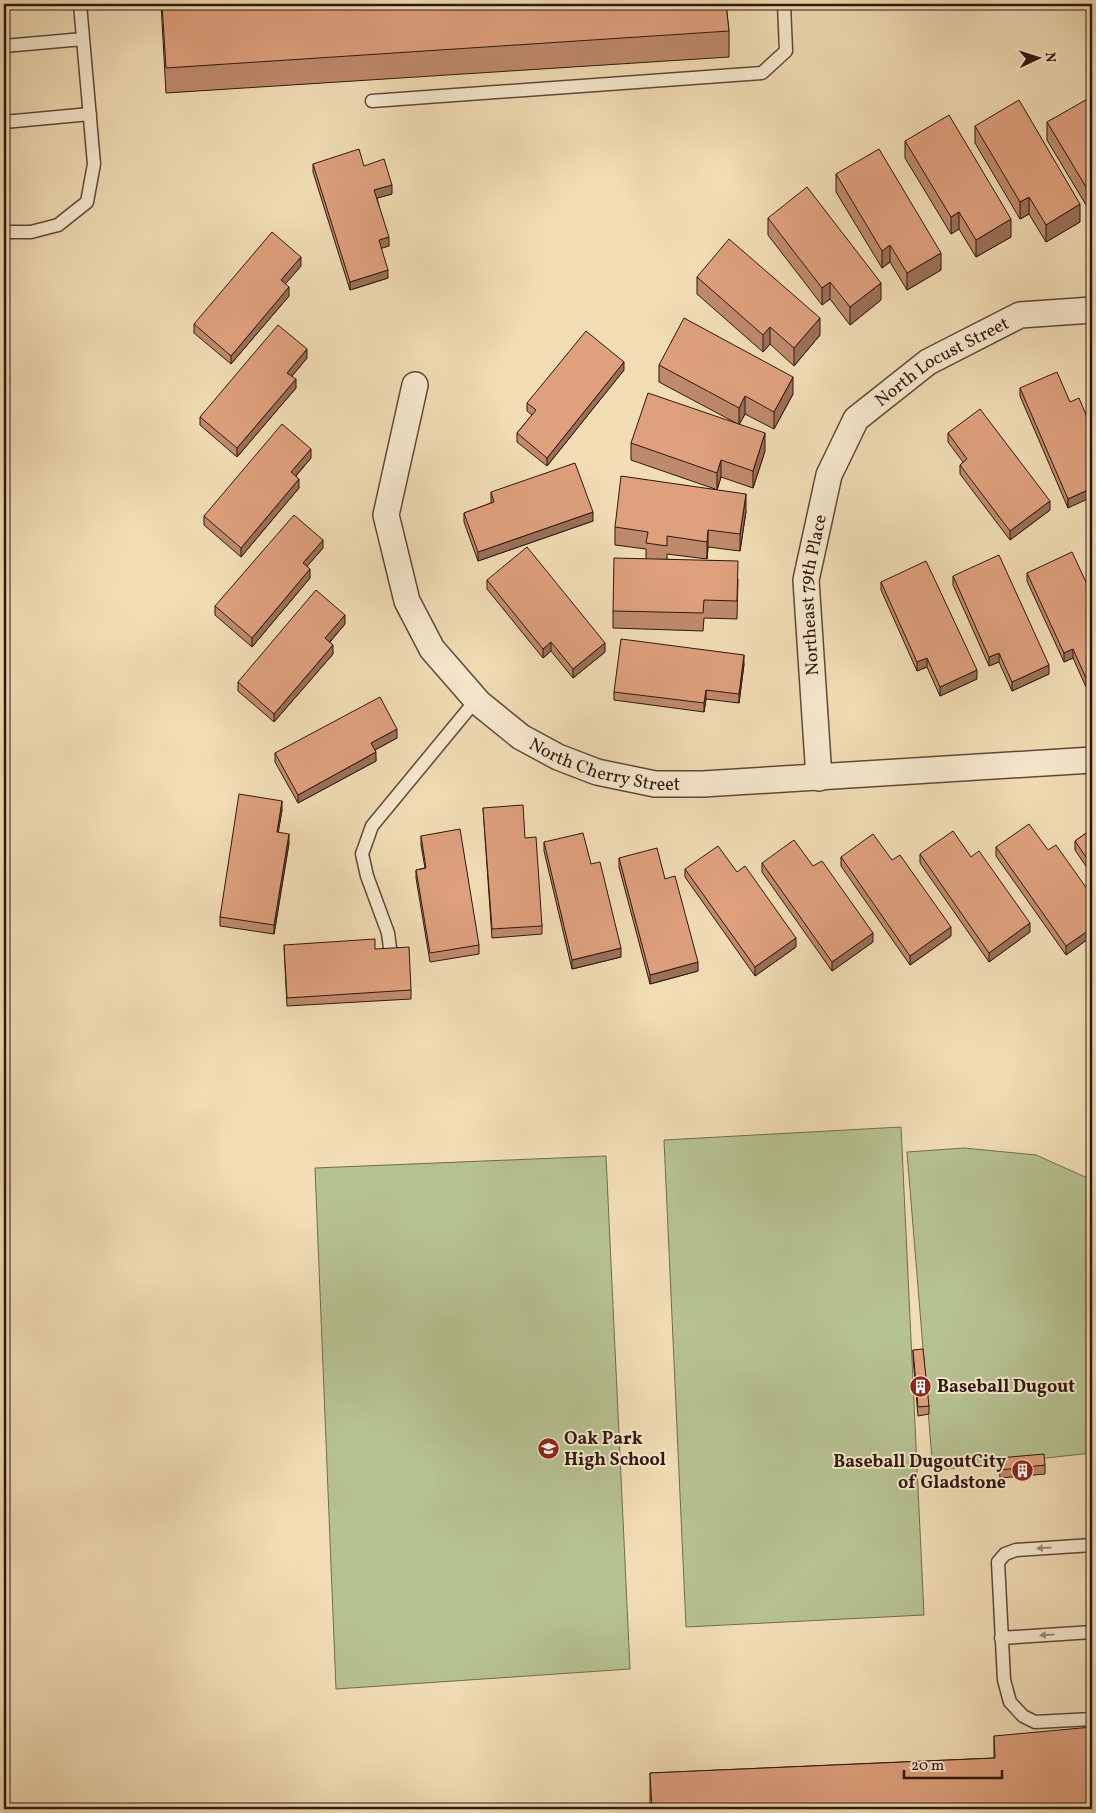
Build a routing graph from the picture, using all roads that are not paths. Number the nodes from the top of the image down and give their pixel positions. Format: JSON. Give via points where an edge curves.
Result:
{"nodes":[{"id":1,"x":80,"y":4,"type":"edge"},
{"id":2,"x":784,"y":4,"type":"edge"},
{"id":3,"x":83,"y":39,"type":"junction"},
{"id":4,"x":4,"y":46,"type":"edge"},
{"id":5,"x":372,"y":101,"type":"dead end"},
{"id":6,"x":90,"y":114,"type":"junction"},
{"id":7,"x":4,"y":122,"type":"edge"},
{"id":8,"x":4,"y":232,"type":"edge"},
{"id":9,"x":1092,"y":310,"type":"edge"},
{"id":10,"x":415,"y":384,"type":"dead end"},
{"id":11,"x":856,"y":419,"type":"joint"},
{"id":12,"x":476,"y":700,"type":"junction"},
{"id":13,"x":1092,"y":760,"type":"edge"},
{"id":14,"x":819,"y":778,"type":"junction"},
{"id":15,"x":390,"y":948,"type":"edge"},
{"id":16,"x":1092,"y":1545,"type":"edge"},
{"id":17,"x":1092,"y":1632,"type":"edge"},
{"id":18,"x":1001,"y":1638,"type":"junction"},
{"id":19,"x":1092,"y":1719,"type":"edge"}],
"edges":[{"from":1,"to":3,"type":"lane"},
{"from":2,"to":5,"type":"lane","via":[[786,51],[762,73]]},
{"from":3,"to":4,"type":"lane"},
{"from":3,"to":6,"type":"lane"},
{"from":6,"to":7,"type":"lane"},
{"from":6,"to":8,"type":"lane","via":[[94,164],[87,202],[58,225],[31,232]]},
{"from":9,"to":11,"type":"street","name":"North Locust Street","via":[[1020,315],[928,362]]},
{"from":10,"to":12,"type":"street","name":"North Cherry Street","via":[[386,515],[407,601],[432,649]]},
{"from":11,"to":14,"type":"street","name":"Northeast 79th Place","via":[[829,475],[806,580]]},
{"from":12,"to":14,"type":"street","name":"North Cherry Street","via":[[521,737],[558,757],[597,772],[655,784]]},
{"from":12,"to":15,"type":"lane","via":[[372,826],[362,854]]},
{"from":13,"to":14,"type":"street","name":"North Cherry Street"},
{"from":16,"to":18,"type":"lane","one_way":true,"via":[[1016,1550],[1005,1554],[998,1562]]},
{"from":17,"to":18,"type":"lane","one_way":true},
{"from":18,"to":19,"type":"lane","via":[[1004,1680],[1010,1702],[1022,1716],[1036,1722]]}]}
